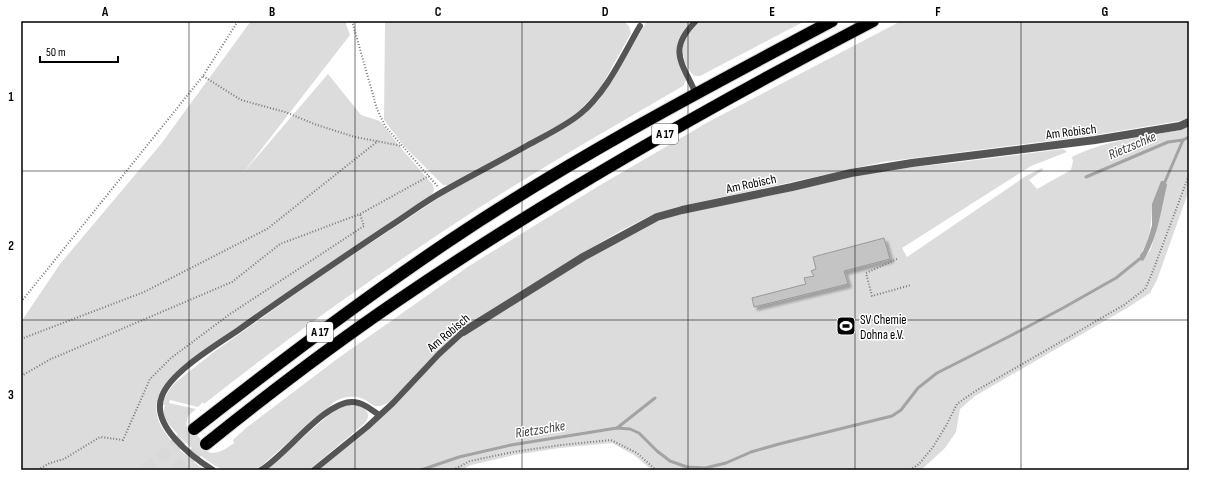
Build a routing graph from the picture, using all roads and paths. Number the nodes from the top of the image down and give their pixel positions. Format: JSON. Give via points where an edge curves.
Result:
{"nodes":[{"id":1,"x":238,"y":21,"type":"edge"},
{"id":2,"x":352,"y":21,"type":"edge"},
{"id":3,"x":696,"y":21,"type":"edge"},
{"id":4,"x":832,"y":21,"type":"edge"},
{"id":5,"x":873,"y":21,"type":"edge"},
{"id":6,"x":640,"y":26,"type":"dead end"},
{"id":7,"x":203,"y":76,"type":"junction"},
{"id":8,"x":696,"y":94,"type":"junction"},
{"id":9,"x":1189,"y":122,"type":"edge"},
{"id":10,"x":378,"y":141,"type":"junction"},
{"id":11,"x":402,"y":146,"type":"junction"},
{"id":12,"x":1189,"y":175,"type":"edge"},
{"id":13,"x":429,"y":176,"type":"junction"},
{"id":14,"x":442,"y":192,"type":"junction"},
{"id":15,"x":897,"y":259,"type":"dead end"},
{"id":16,"x":911,"y":285,"type":"dead end"},
{"id":17,"x":21,"y":302,"type":"edge"},
{"id":18,"x":463,"y":332,"type":"joint"},
{"id":19,"x":21,"y":339,"type":"edge"},
{"id":20,"x":21,"y":376,"type":"edge"},
{"id":21,"x":379,"y":415,"type":"junction"},
{"id":22,"x":194,"y":428,"type":"tunnel mouth"},
{"id":23,"x":206,"y":444,"type":"tunnel mouth"},
{"id":24,"x":213,"y":470,"type":"edge"},
{"id":25,"x":261,"y":470,"type":"edge"},
{"id":26,"x":314,"y":470,"type":"edge"},
{"id":27,"x":453,"y":470,"type":"edge"},
{"id":28,"x":656,"y":470,"type":"edge"},
{"id":29,"x":910,"y":470,"type":"edge"}],
"edges":[{"from":1,"to":7,"type":"path"},
{"from":2,"to":11,"type":"path","via":[[377,109],[385,126]]},
{"from":3,"to":8,"type":"lane","via":[[684,34],[679,49]]},
{"from":4,"to":8,"type":"highway","number":"A 17"},
{"from":5,"to":23,"type":"highway","number":"A 17","via":[[714,105],[462,258],[298,372]]},
{"from":6,"to":14,"type":"lane","via":[[594,102],[564,126]]},
{"from":7,"to":10,"type":"path","via":[[241,100],[285,112],[348,135]]},
{"from":7,"to":17,"type":"path"},
{"from":8,"to":22,"type":"highway","number":"A 17","via":[[575,163],[449,241],[283,358]]},
{"from":9,"to":18,"type":"street","name":"Am Robisch","via":[[1180,126],[1095,140],[851,173],[657,217],[590,253]]},
{"from":10,"to":11,"type":"path"},
{"from":10,"to":19,"type":"path","via":[[267,229],[144,292]]},
{"from":11,"to":13,"type":"path"},
{"from":12,"to":29,"type":"path","via":[[1162,251],[1145,289],[1124,305],[957,404],[933,447],[919,464]]},
{"from":13,"to":14,"type":"path"},
{"from":13,"to":20,"type":"path","via":[[360,214],[280,244],[232,282],[51,359]]},
{"from":14,"to":24,"type":"lane","via":[[322,270],[199,358],[167,386],[161,397],[160,406],[164,424],[182,445]]},
{"from":15,"to":16,"type":"path","via":[[866,273],[872,296]]},
{"from":18,"to":21,"type":"lane","name":"Am Robisch"},
{"from":21,"to":25,"type":"lane","via":[[360,403],[344,402],[316,420]]},
{"from":21,"to":26,"type":"lane","name":"Am Robisch"},
{"from":27,"to":28,"type":"path","via":[[470,461],[513,452],[611,440],[637,453]]}]}
